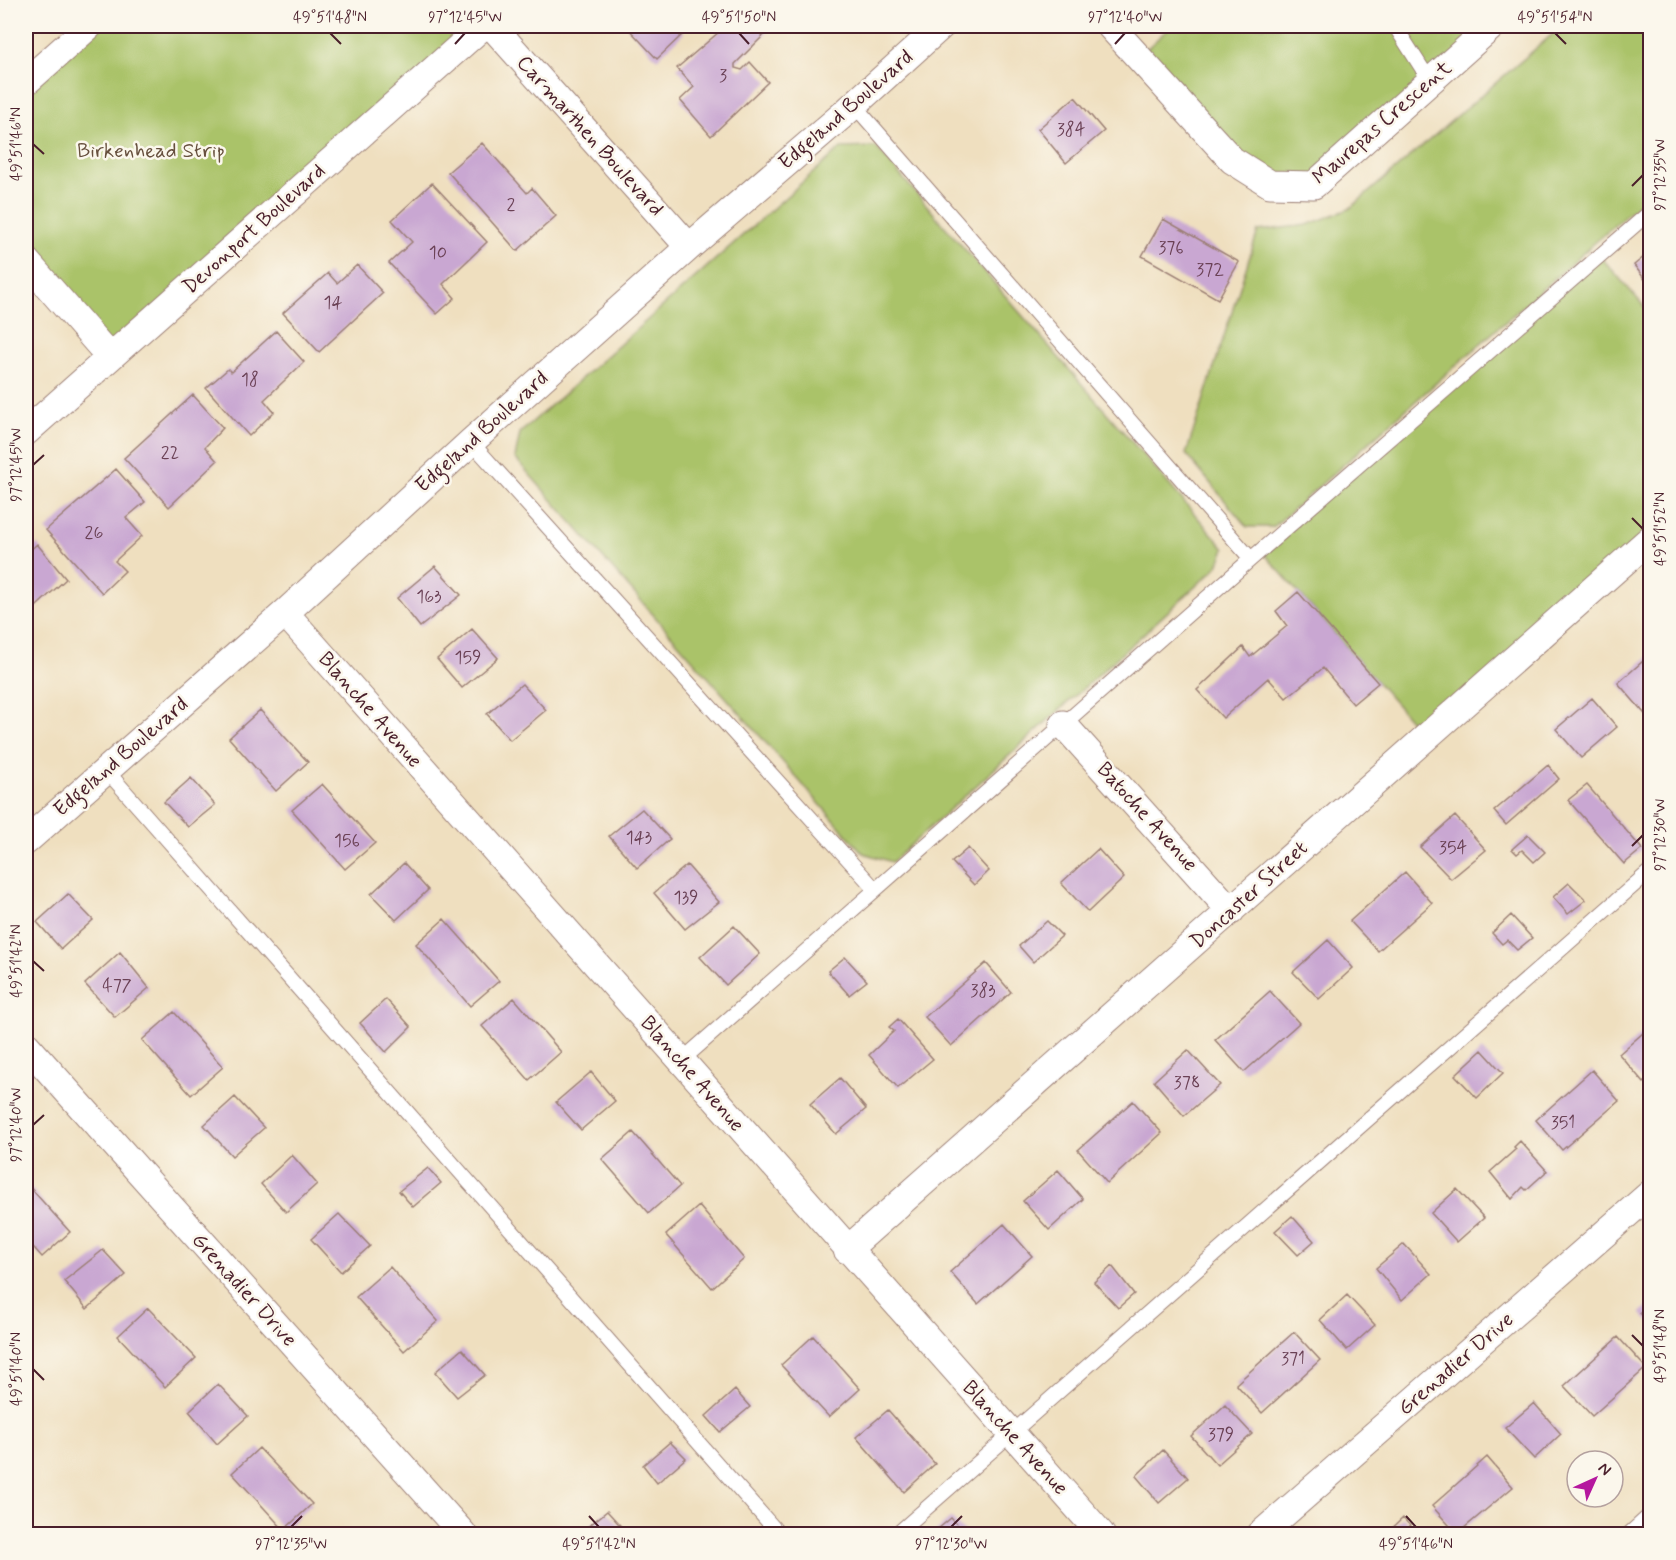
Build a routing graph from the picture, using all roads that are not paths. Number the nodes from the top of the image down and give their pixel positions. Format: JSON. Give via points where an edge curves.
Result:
{"nodes":[{"id":1,"x":89,"y":26,"type":"edge"},
{"id":2,"x":483,"y":26,"type":"edge"},
{"id":3,"x":492,"y":26,"type":"edge"},
{"id":4,"x":941,"y":26,"type":"edge"},
{"id":5,"x":1110,"y":26,"type":"edge"},
{"id":6,"x":1395,"y":26,"type":"edge"},
{"id":7,"x":1492,"y":26,"type":"edge"},
{"id":8,"x":1430,"y":81,"type":"junction"},
{"id":9,"x":26,"y":82,"type":"edge"},
{"id":10,"x":854,"y":105,"type":"junction"},
{"id":11,"x":1650,"y":212,"type":"edge"},
{"id":12,"x":689,"y":247,"type":"junction"},
{"id":13,"x":26,"y":261,"type":"edge"},
{"id":14,"x":110,"y":357,"type":"junction"},
{"id":15,"x":26,"y":432,"type":"edge"},
{"id":16,"x":471,"y":442,"type":"junction"},
{"id":17,"x":1650,"y":540,"type":"edge"},
{"id":18,"x":1251,"y":559,"type":"junction"},
{"id":19,"x":285,"y":613,"type":"junction"},
{"id":20,"x":1063,"y":724,"type":"junction"},
{"id":21,"x":105,"y":770,"type":"junction"},
{"id":22,"x":26,"y":841,"type":"edge"},
{"id":23,"x":1650,"y":871,"type":"edge"},
{"id":24,"x":875,"y":889,"type":"junction"},
{"id":25,"x":1231,"y":911,"type":"junction"},
{"id":26,"x":26,"y":1045,"type":"edge"},
{"id":27,"x":681,"y":1061,"type":"junction"},
{"id":28,"x":1650,"y":1194,"type":"edge"},
{"id":29,"x":848,"y":1250,"type":"junction"},
{"id":30,"x":1011,"y":1434,"type":"junction"},
{"id":31,"x":1650,"y":1515,"type":"edge"},
{"id":32,"x":463,"y":1534,"type":"edge"},
{"id":33,"x":779,"y":1534,"type":"edge"},
{"id":34,"x":897,"y":1534,"type":"edge"},
{"id":35,"x":1101,"y":1534,"type":"edge"},
{"id":36,"x":1261,"y":1534,"type":"edge"},
{"id":37,"x":1629,"y":1534,"type":"edge"}],
"edges":[{"from":1,"to":9,"type":"street"},
{"from":2,"to":14,"type":"street","name":"Devonport Boulevard"},
{"from":3,"to":12,"type":"street","name":"Carmarthen Boulevard"},
{"from":4,"to":10,"type":"street","name":"Edgeland Boulevard"},
{"from":5,"to":8,"type":"street","name":"Maurepas Crescent","via":[[1232,160],[1270,184],[1314,185]]},
{"from":6,"to":8,"type":"lane"},
{"from":7,"to":8,"type":"street","name":"Maurepas Crescent"},
{"from":10,"to":12,"type":"street","name":"Edgeland Boulevard"},
{"from":10,"to":18,"type":"lane"},
{"from":11,"to":18,"type":"lane"},
{"from":12,"to":16,"type":"street","name":"Edgeland Boulevard"},
{"from":13,"to":14,"type":"street"},
{"from":14,"to":15,"type":"street","name":"Devonport Boulevard"},
{"from":16,"to":19,"type":"street","name":"Edgeland Boulevard"},
{"from":16,"to":24,"type":"lane"},
{"from":17,"to":25,"type":"street","name":"Doncaster Street"},
{"from":18,"to":20,"type":"lane"},
{"from":19,"to":21,"type":"street","name":"Edgeland Boulevard"},
{"from":19,"to":27,"type":"street","name":"Blanche Avenue"},
{"from":20,"to":24,"type":"lane"},
{"from":20,"to":25,"type":"street","name":"Batoche Avenue"},
{"from":21,"to":22,"type":"street","name":"Edgeland Boulevard"},
{"from":21,"to":33,"type":"lane"},
{"from":23,"to":30,"type":"lane"},
{"from":24,"to":27,"type":"lane"},
{"from":25,"to":29,"type":"street","name":"Doncaster Street"},
{"from":26,"to":32,"type":"street","name":"Grenadier Drive"},
{"from":27,"to":29,"type":"street","name":"Blanche Avenue"},
{"from":28,"to":36,"type":"street","name":"Grenadier Drive"},
{"from":29,"to":30,"type":"street","name":"Blanche Avenue"},
{"from":30,"to":34,"type":"lane"},
{"from":30,"to":35,"type":"street","name":"Blanche Avenue"},
{"from":31,"to":37,"type":"lane"}]}
